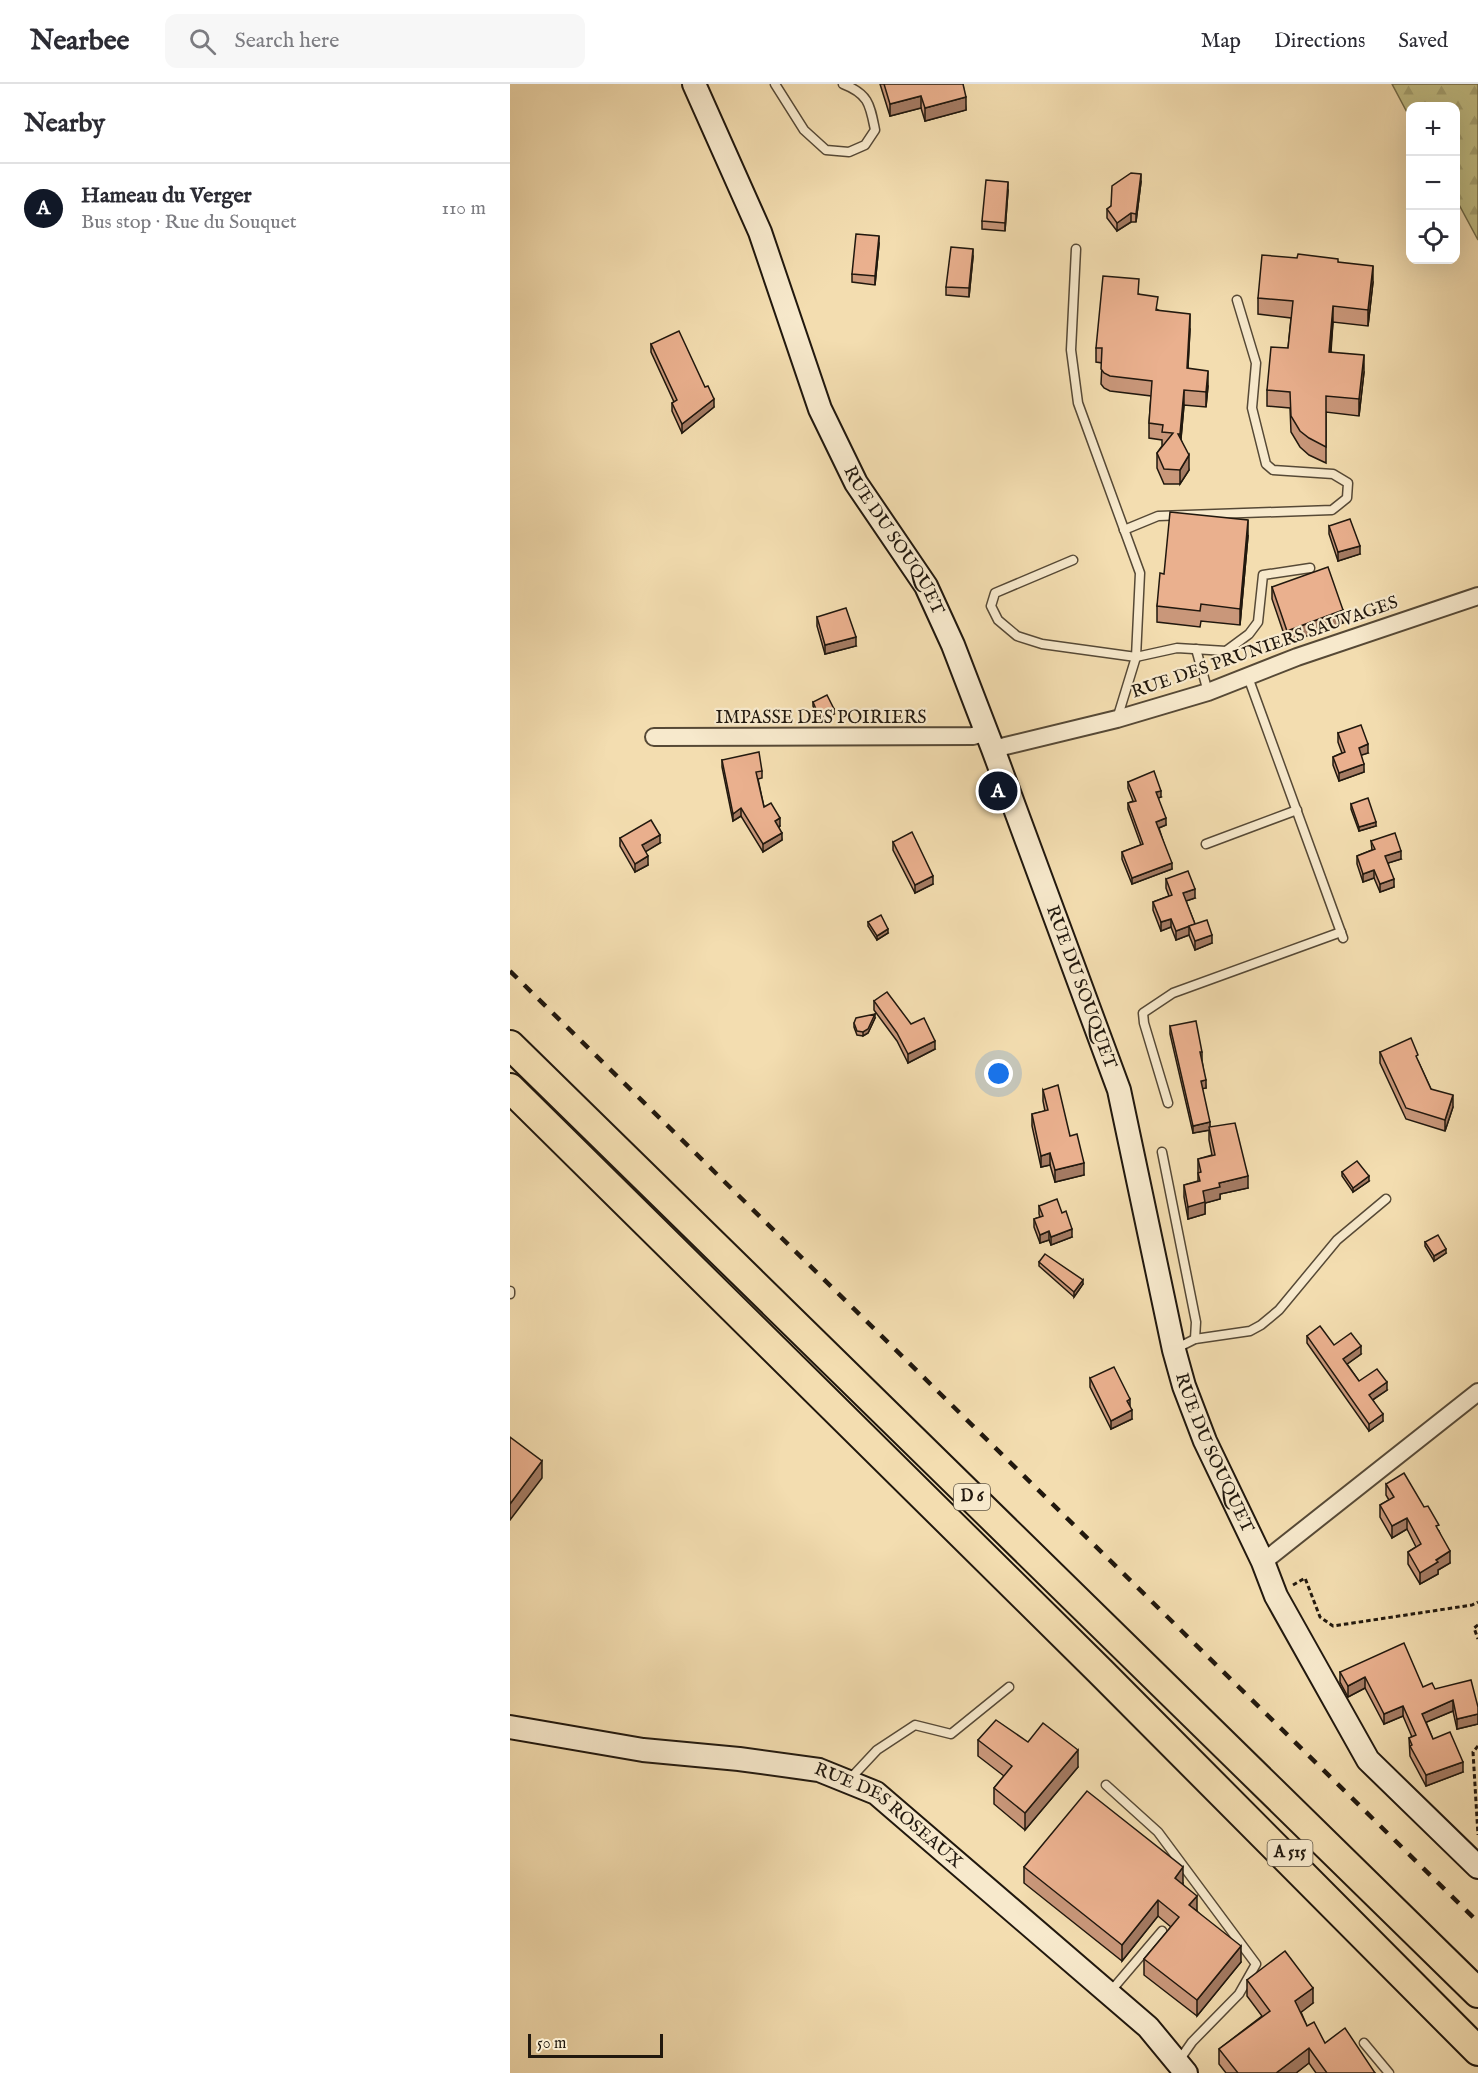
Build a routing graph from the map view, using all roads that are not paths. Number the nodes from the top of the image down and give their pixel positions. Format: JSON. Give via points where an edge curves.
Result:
{"nodes":[{"id":1,"x":694,"y":84,"type":"edge"},
{"id":2,"x":775,"y":84,"type":"edge"},
{"id":3,"x":843,"y":84,"type":"edge"},
{"id":4,"x":1076,"y":249,"type":"dead end"},
{"id":5,"x":1237,"y":300,"type":"dead end"},
{"id":6,"x":1124,"y":530,"type":"junction"},
{"id":7,"x":1073,"y":560,"type":"dead end"},
{"id":8,"x":1310,"y":568,"type":"dead end"},
{"id":9,"x":1478,"y":596,"type":"edge"},
{"id":10,"x":1196,"y":649,"type":"junction"},
{"id":11,"x":1136,"y":657,"type":"junction"},
{"id":12,"x":1248,"y":676,"type":"junction"},
{"id":13,"x":1208,"y":692,"type":"junction"},
{"id":14,"x":1117,"y":719,"type":"junction"},
{"id":15,"x":654,"y":737,"type":"dead end"},
{"id":16,"x":990,"y":740,"type":"junction"},
{"id":17,"x":1297,"y":810,"type":"junction"},
{"id":18,"x":1206,"y":844,"type":"dead end"},
{"id":19,"x":510,"y":1045,"type":"edge"},
{"id":20,"x":510,"y":1088,"type":"edge"},
{"id":21,"x":1168,"y":1103,"type":"dead end"},
{"id":22,"x":1162,"y":1152,"type":"dead end"},
{"id":23,"x":1386,"y":1199,"type":"dead end"},
{"id":24,"x":1195,"y":1339,"type":"junction"},
{"id":25,"x":1174,"y":1350,"type":"junction"},
{"id":26,"x":1478,"y":1392,"type":"edge"},
{"id":27,"x":1263,"y":1562,"type":"junction"},
{"id":28,"x":1101,"y":1672,"type":"junction"},
{"id":29,"x":1009,"y":1687,"type":"dead end"},
{"id":30,"x":510,"y":1727,"type":"edge"},
{"id":31,"x":849,"y":1781,"type":"junction"},
{"id":32,"x":1106,"y":1785,"type":"dead end"},
{"id":33,"x":1478,"y":1867,"type":"edge"},
{"id":34,"x":1162,"y":1930,"type":"dead end"},
{"id":35,"x":1434,"y":1950,"type":"junction"},
{"id":36,"x":1478,"y":1984,"type":"edge"},
{"id":37,"x":1109,"y":1993,"type":"junction"},
{"id":38,"x":1478,"y":1993,"type":"edge"},
{"id":39,"x":1478,"y":2036,"type":"edge"},
{"id":40,"x":1364,"y":2043,"type":"dead end"},
{"id":41,"x":1478,"y":2050,"type":"edge"},
{"id":42,"x":1182,"y":2068,"type":"edge"},
{"id":43,"x":1389,"y":2073,"type":"edge"}],
"edges":[{"from":1,"to":16,"type":"street","name":"RUE DU SOUQUET","via":[[759,232],[820,409],[856,483],[926,586]]},
{"from":2,"to":3,"type":"lane","via":[[804,130],[826,150],[849,152],[865,145],[875,130],[871,108],[859,90]]},
{"from":4,"to":6,"type":"lane","via":[[1071,350],[1078,403]]},
{"from":5,"to":6,"type":"lane","via":[[1256,363],[1252,408],[1266,464],[1273,470],[1333,474],[1348,483],[1347,498],[1332,510],[1158,516]]},
{"from":6,"to":11,"type":"lane","via":[[1140,573]]},
{"from":7,"to":11,"type":"lane","via":[[995,593],[991,606],[998,620],[1017,636],[1042,644]]},
{"from":8,"to":10,"type":"lane","via":[[1263,575],[1258,622],[1249,634],[1226,651]]},
{"from":9,"to":12,"type":"street","name":"RUE DES PRUNIERS SAUVAGES"},
{"from":10,"to":11,"type":"lane","via":[[1177,648]]},
{"from":10,"to":13,"type":"lane"},
{"from":11,"to":14,"type":"lane"},
{"from":12,"to":13,"type":"street","name":"RUE DES PRUNIERS SAUVAGES"},
{"from":12,"to":17,"type":"lane"},
{"from":13,"to":14,"type":"street","name":"RUE DES PRUNIERS SAUVAGES"},
{"from":14,"to":16,"type":"street","name":"RUE DES PRUNIERS SAUVAGES"},
{"from":15,"to":16,"type":"street","name":"IMPASSE DES POIRIERS","via":[[973,736]]},
{"from":16,"to":25,"type":"street","name":"RUE DU SOUQUET","via":[[1119,1090]]},
{"from":17,"to":18,"type":"lane"},
{"from":17,"to":21,"type":"lane","via":[[1342,935],[1173,993],[1143,1013]]},
{"from":19,"to":35,"type":"highway","number":"D 6"},
{"from":20,"to":28,"type":"highway","number":"D 6"},
{"from":22,"to":24,"type":"lane","via":[[1196,1322]]},
{"from":23,"to":24,"type":"lane","via":[[1337,1240],[1279,1310],[1261,1325],[1250,1331]]},
{"from":24,"to":25,"type":"lane"},
{"from":25,"to":27,"type":"street","name":"RUE DU SOUQUET","via":[[1205,1441]]},
{"from":26,"to":27,"type":"street"},
{"from":27,"to":33,"type":"street","name":"RUE DU SOUQUET","via":[[1276,1596],[1368,1760]]},
{"from":28,"to":39,"type":"highway","number":"A 515"},
{"from":28,"to":41,"type":"highway"},
{"from":29,"to":31,"type":"lane","via":[[951,1734],[915,1725],[877,1750]]},
{"from":30,"to":31,"type":"street","name":"RUE DES ROSEAUX","via":[[643,1750],[819,1770]]},
{"from":31,"to":37,"type":"street","name":"RUE DES ROSEAUX","via":[[876,1792]]},
{"from":32,"to":42,"type":"lane","via":[[1158,1832],[1256,1964],[1239,1994],[1192,2042]]},
{"from":34,"to":37,"type":"lane"},
{"from":35,"to":36,"type":"highway"},
{"from":35,"to":38,"type":"highway"},
{"from":37,"to":42,"type":"street","name":"RUE DES ROSEAUX","via":[[1148,2027]]},
{"from":40,"to":43,"type":"lane"}]}
